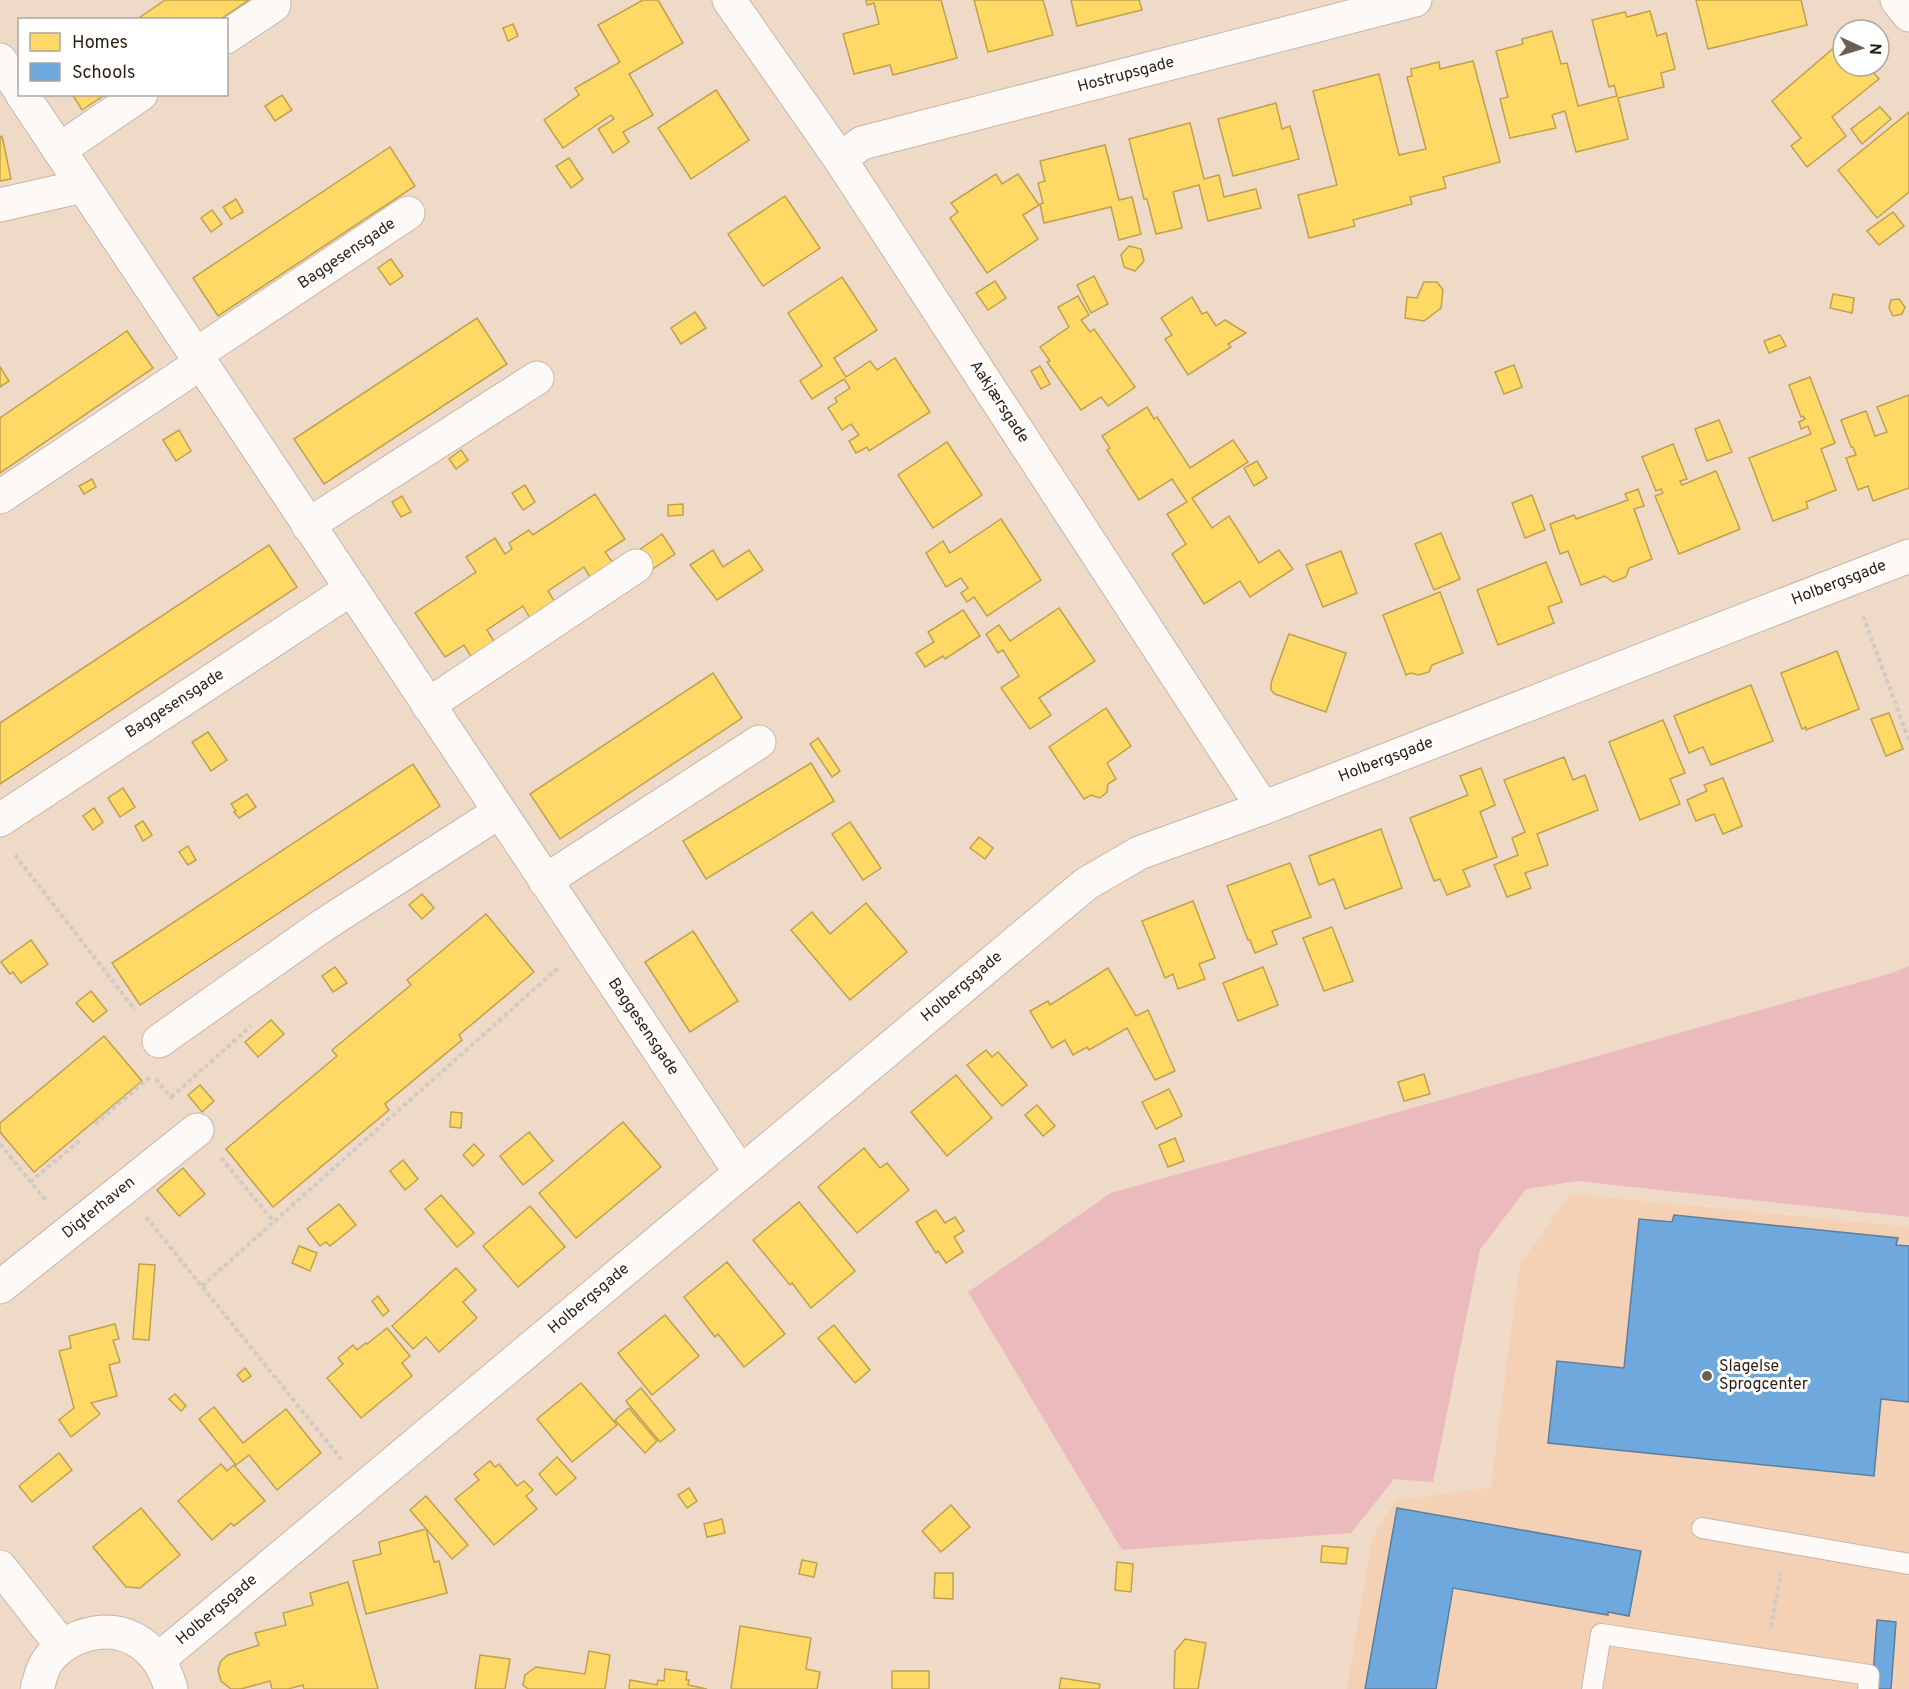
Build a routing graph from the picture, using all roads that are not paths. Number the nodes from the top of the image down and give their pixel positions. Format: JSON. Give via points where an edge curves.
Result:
{"nodes":[{"id":1,"x":729,"y":0,"type":"edge"},
{"id":2,"x":1415,"y":0,"type":"edge"},
{"id":3,"x":1897,"y":0,"type":"edge"},
{"id":4,"x":274,"y":5,"type":"dead end"},
{"id":5,"x":1909,"y":15,"type":"edge"},
{"id":6,"x":228,"y":36,"type":"edge"},
{"id":7,"x":0,"y":60,"type":"edge"},
{"id":8,"x":18,"y":87,"type":"edge"},
{"id":9,"x":23,"y":96,"type":"edge"},
{"id":10,"x":138,"y":96,"type":"edge"},
{"id":11,"x":59,"y":150,"type":"junction"},
{"id":12,"x":840,"y":159,"type":"junction"},
{"id":13,"x":83,"y":186,"type":"junction"},
{"id":14,"x":0,"y":205,"type":"edge"},
{"id":15,"x":408,"y":213,"type":"dead end"},
{"id":16,"x":198,"y":359,"type":"junction"},
{"id":17,"x":537,"y":378,"type":"dead end"},
{"id":18,"x":0,"y":497,"type":"edge"},
{"id":19,"x":308,"y":525,"type":"junction"},
{"id":20,"x":1909,"y":556,"type":"edge"},
{"id":21,"x":636,"y":566,"type":"dead end"},
{"id":22,"x":351,"y":589,"type":"junction"},
{"id":23,"x":428,"y":705,"type":"junction"},
{"id":24,"x":759,"y":742,"type":"dead end"},
{"id":25,"x":1263,"y":808,"type":"junction"},
{"id":26,"x":499,"y":812,"type":"junction"},
{"id":27,"x":0,"y":820,"type":"edge"},
{"id":28,"x":545,"y":881,"type":"junction"},
{"id":29,"x":159,"y":1041,"type":"road end"},
{"id":30,"x":197,"y":1130,"type":"road end"},
{"id":31,"x":740,"y":1172,"type":"junction"},
{"id":32,"x":0,"y":1287,"type":"edge"},
{"id":33,"x":1702,"y":1528,"type":"dead end"},
{"id":34,"x":1909,"y":1564,"type":"edge"},
{"id":35,"x":0,"y":1568,"type":"edge"},
{"id":36,"x":62,"y":1646,"type":"junction"},
{"id":37,"x":159,"y":1659,"type":"junction"},
{"id":38,"x":37,"y":1689,"type":"edge"},
{"id":39,"x":171,"y":1689,"type":"edge"},
{"id":40,"x":1592,"y":1689,"type":"edge"},
{"id":41,"x":1868,"y":1689,"type":"edge"}],
"edges":[{"from":1,"to":12,"type":"street","name":"Aakjærsgade"},
{"from":2,"to":12,"type":"street","name":"Hostrupsgade","via":[[862,143]]},
{"from":3,"to":5,"type":"street"},
{"from":4,"to":6,"type":"street"},
{"from":7,"to":8,"type":"street"},
{"from":9,"to":11,"type":"street","name":"Baggesensgade"},
{"from":10,"to":11,"type":"street"},
{"from":11,"to":13,"type":"street","name":"Baggesensgade"},
{"from":12,"to":25,"type":"street","name":"Aakjærsgade"},
{"from":13,"to":14,"type":"street"},
{"from":13,"to":16,"type":"street","name":"Baggesensgade"},
{"from":15,"to":16,"type":"street","name":"Baggesensgade"},
{"from":16,"to":18,"type":"street","name":"Baggesensgade"},
{"from":16,"to":19,"type":"street","name":"Baggesensgade"},
{"from":17,"to":19,"type":"street"},
{"from":19,"to":22,"type":"street","name":"Baggesensgade"},
{"from":20,"to":25,"type":"street","name":"Holbergsgade"},
{"from":21,"to":23,"type":"street"},
{"from":22,"to":23,"type":"street","name":"Baggesensgade"},
{"from":22,"to":27,"type":"street","name":"Baggesensgade"},
{"from":23,"to":26,"type":"street","name":"Baggesensgade"},
{"from":24,"to":28,"type":"street"},
{"from":25,"to":31,"type":"street","name":"Holbergsgade","via":[[1139,853],[1086,884]]},
{"from":26,"to":28,"type":"street","name":"Baggesensgade"},
{"from":26,"to":29,"type":"street","via":[[322,926]]},
{"from":28,"to":31,"type":"street","name":"Baggesensgade"},
{"from":30,"to":32,"type":"street","name":"Digterhaven"},
{"from":31,"to":37,"type":"street","name":"Holbergsgade"},
{"from":33,"to":34,"type":"lane"},
{"from":35,"to":36,"type":"street"},
{"from":36,"to":37,"type":"street","via":[[86,1634],[113,1632],[139,1641]]},
{"from":36,"to":38,"type":"street","via":[[45,1665]]},
{"from":37,"to":39,"type":"street"},
{"from":40,"to":41,"type":"lane","via":[[1600,1634],[1869,1675]]}]}
